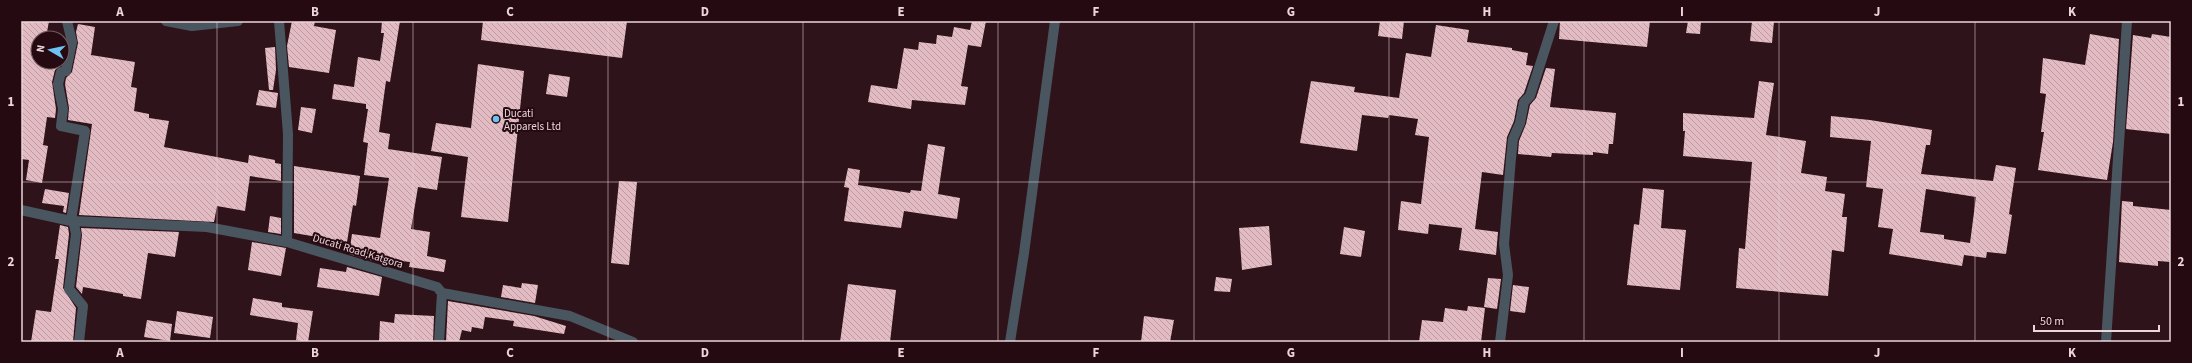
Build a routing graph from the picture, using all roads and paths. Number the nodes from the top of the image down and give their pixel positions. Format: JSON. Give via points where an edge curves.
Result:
{"nodes":[{"id":1,"x":66,"y":21,"type":"edge"},
{"id":2,"x":166,"y":21,"type":"edge"},
{"id":3,"x":238,"y":21,"type":"edge"},
{"id":4,"x":279,"y":21,"type":"edge"},
{"id":5,"x":1055,"y":21,"type":"edge"},
{"id":6,"x":1554,"y":21,"type":"edge"},
{"id":7,"x":2127,"y":21,"type":"edge"},
{"id":8,"x":21,"y":210,"type":"edge"},
{"id":9,"x":71,"y":221,"type":"junction"},
{"id":10,"x":287,"y":242,"type":"junction"},
{"id":11,"x":442,"y":293,"type":"junction"},
{"id":12,"x":79,"y":342,"type":"edge"},
{"id":13,"x":439,"y":342,"type":"edge"},
{"id":14,"x":633,"y":342,"type":"edge"},
{"id":15,"x":1010,"y":342,"type":"edge"},
{"id":16,"x":1500,"y":342,"type":"edge"},
{"id":17,"x":2106,"y":342,"type":"edge"}],
"edges":[{"from":1,"to":9,"type":"street","via":[[72,42],[66,71],[61,72],[58,84],[63,109],[61,126],[86,131]]},
{"from":2,"to":3,"type":"street","via":[[192,26]]},
{"from":4,"to":10,"type":"street","via":[[288,134]]},
{"from":5,"to":15,"type":"street"},
{"from":6,"to":16,"type":"street","via":[[1513,139],[1504,244],[1508,275]]},
{"from":7,"to":17,"type":"street"},
{"from":8,"to":9,"type":"street","name":"Ducati Road,Katgora"},
{"from":9,"to":10,"type":"street","name":"Ducati Road,Katgora","via":[[207,226]]},
{"from":9,"to":12,"type":"street","via":[[76,234],[69,288],[83,306]]},
{"from":10,"to":11,"type":"street","name":"Ducati Road,Katgora","via":[[437,287]]},
{"from":11,"to":13,"type":"street"},
{"from":11,"to":14,"type":"street","name":"Ducati Road,Katgora","via":[[570,316]]}]}
